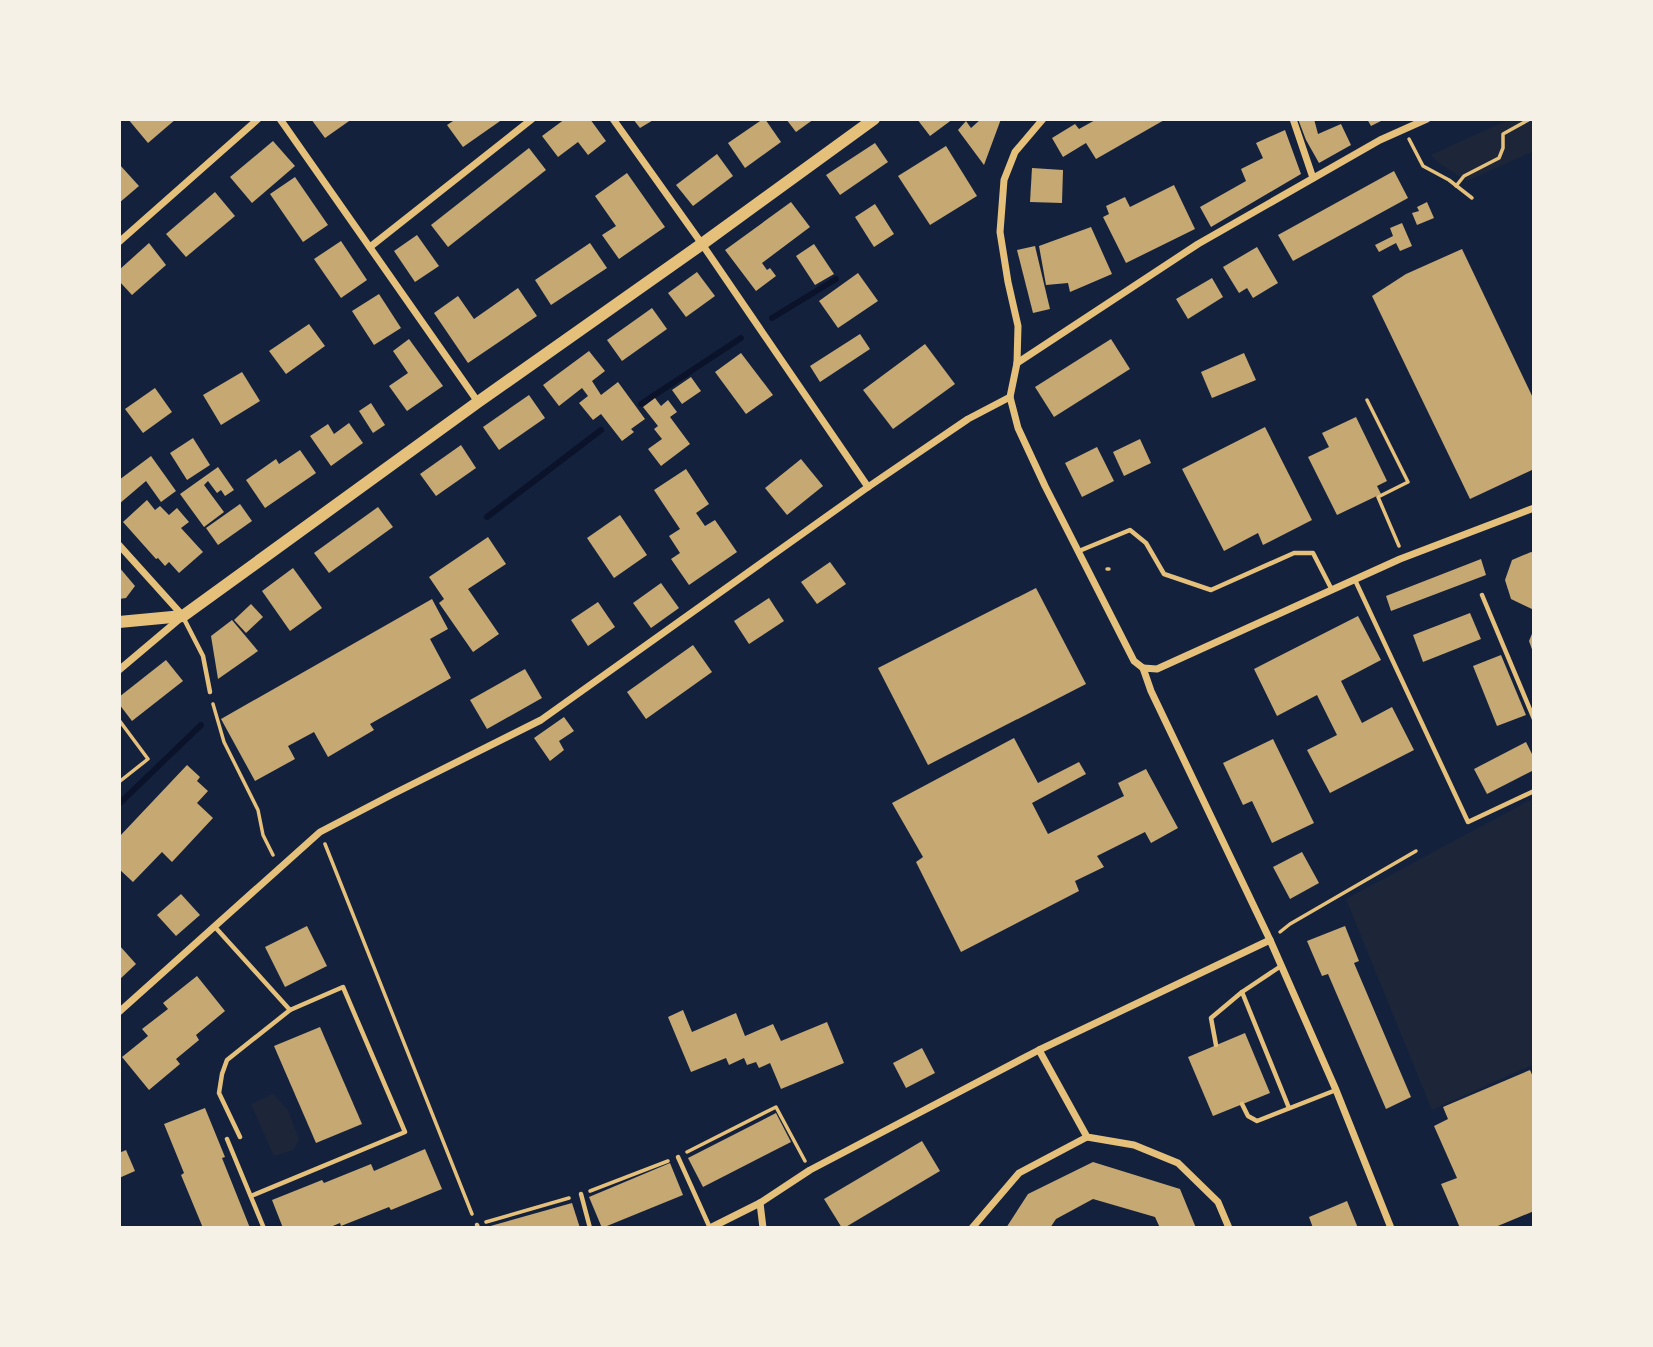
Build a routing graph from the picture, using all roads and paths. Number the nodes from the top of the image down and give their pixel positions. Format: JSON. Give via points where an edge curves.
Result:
{"nodes":[{"id":1,"x":258,"y":119,"type":"edge"},
{"id":2,"x":281,"y":119,"type":"edge"},
{"id":3,"x":532,"y":119,"type":"edge"},
{"id":4,"x":613,"y":119,"type":"edge"},
{"id":5,"x":874,"y":119,"type":"edge"},
{"id":6,"x":1043,"y":119,"type":"edge"},
{"id":7,"x":1293,"y":119,"type":"edge"},
{"id":8,"x":1427,"y":119,"type":"edge"},
{"id":9,"x":1530,"y":119,"type":"edge"},
{"id":10,"x":1404,"y":129,"type":"junction"},
{"id":11,"x":1313,"y":178,"type":"junction"},
{"id":12,"x":1456,"y":186,"type":"junction"},
{"id":13,"x":1472,"y":198,"type":"dead end"},
{"id":14,"x":119,"y":242,"type":"edge"},
{"id":15,"x":702,"y":244,"type":"junction"},
{"id":16,"x":370,"y":247,"type":"junction"},
{"id":17,"x":1017,"y":363,"type":"junction"},
{"id":18,"x":1010,"y":397,"type":"junction"},
{"id":19,"x":1367,"y":400,"type":"dead end"},
{"id":20,"x":478,"y":402,"type":"junction"},
{"id":21,"x":868,"y":487,"type":"junction"},
{"id":22,"x":1534,"y":508,"type":"edge"},
{"id":23,"x":119,"y":545,"type":"edge"},
{"id":24,"x":1399,"y":546,"type":"dead end"},
{"id":25,"x":1078,"y":551,"type":"junction"},
{"id":26,"x":1355,"y":580,"type":"junction"},
{"id":27,"x":1332,"y":590,"type":"junction"},
{"id":28,"x":1482,"y":595,"type":"dead end"},
{"id":29,"x":183,"y":616,"type":"junction"},
{"id":30,"x":119,"y":622,"type":"edge"},
{"id":31,"x":1143,"y":668,"type":"junction"},
{"id":32,"x":119,"y":670,"type":"edge"},
{"id":33,"x":210,"y":692,"type":"joint"},
{"id":34,"x":1534,"y":719,"type":"edge"},
{"id":35,"x":119,"y":720,"type":"edge"},
{"id":36,"x":119,"y":782,"type":"edge"},
{"id":37,"x":1534,"y":790,"type":"edge"},
{"id":38,"x":320,"y":832,"type":"junction"},
{"id":39,"x":267,"y":845,"type":"dead end"},
{"id":40,"x":1416,"y":851,"type":"dead end"},
{"id":41,"x":215,"y":926,"type":"junction"},
{"id":42,"x":1270,"y":940,"type":"junction"},
{"id":43,"x":1281,"y":966,"type":"junction"},
{"id":44,"x":1242,"y":992,"type":"junction"},
{"id":45,"x":290,"y":1010,"type":"junction"},
{"id":46,"x":119,"y":1012,"type":"edge"},
{"id":47,"x":1216,"y":1045,"type":"dead end"},
{"id":48,"x":1039,"y":1050,"type":"junction"},
{"id":49,"x":1336,"y":1090,"type":"junction"},
{"id":50,"x":1242,"y":1104,"type":"dead end"},
{"id":51,"x":1289,"y":1108,"type":"junction"},
{"id":52,"x":240,"y":1137,"type":"dead end"},
{"id":53,"x":1087,"y":1137,"type":"junction"},
{"id":54,"x":227,"y":1139,"type":"dead end"},
{"id":55,"x":678,"y":1157,"type":"junction"},
{"id":56,"x":810,"y":1170,"type":"junction"},
{"id":57,"x":581,"y":1194,"type":"junction"},
{"id":58,"x":251,"y":1196,"type":"junction"},
{"id":59,"x":760,"y":1203,"type":"junction"},
{"id":60,"x":263,"y":1226,"type":"dead end"},
{"id":61,"x":477,"y":1227,"type":"edge"},
{"id":62,"x":590,"y":1228,"type":"edge"},
{"id":63,"x":710,"y":1228,"type":"edge"},
{"id":64,"x":763,"y":1228,"type":"edge"},
{"id":65,"x":972,"y":1228,"type":"edge"},
{"id":66,"x":1229,"y":1228,"type":"edge"},
{"id":67,"x":1391,"y":1228,"type":"edge"}],
"edges":[{"from":1,"to":14,"type":"street"},
{"from":2,"to":16,"type":"street"},
{"from":3,"to":16,"type":"street"},
{"from":4,"to":15,"type":"street"},
{"from":5,"to":15,"type":"street"},
{"from":6,"to":17,"type":"street","via":[[1015,152],[1004,180],[1000,232],[1018,326]]},
{"from":7,"to":11,"type":"street"},
{"from":8,"to":10,"type":"street"},
{"from":9,"to":12,"type":"path","via":[[1503,134],[1499,159],[1464,176]]},
{"from":10,"to":11,"type":"street"},
{"from":10,"to":12,"type":"path","via":[[1423,166]]},
{"from":11,"to":17,"type":"street","via":[[1198,244]]},
{"from":12,"to":13,"type":"path"},
{"from":15,"to":20,"type":"street"},
{"from":15,"to":21,"type":"street"},
{"from":16,"to":20,"type":"street"},
{"from":17,"to":18,"type":"street"},
{"from":18,"to":21,"type":"street","via":[[968,419]]},
{"from":18,"to":25,"type":"street","via":[[1018,428]]},
{"from":19,"to":24,"type":"path","via":[[1408,482],[1378,497]]},
{"from":20,"to":29,"type":"street"},
{"from":21,"to":38,"type":"street","via":[[541,720]]},
{"from":22,"to":26,"type":"street"},
{"from":23,"to":29,"type":"street"},
{"from":25,"to":27,"type":"lane","via":[[1130,530],[1146,543],[1164,574],[1211,590],[1294,553],[1313,553]]},
{"from":25,"to":31,"type":"street","via":[[1134,661]]},
{"from":26,"to":27,"type":"street"},
{"from":26,"to":37,"type":"lane","via":[[1468,822]]},
{"from":27,"to":31,"type":"street","via":[[1157,669]]},
{"from":28,"to":34,"type":"lane"},
{"from":29,"to":30,"type":"street"},
{"from":29,"to":32,"type":"street"},
{"from":29,"to":33,"type":"lane","via":[[203,656]]},
{"from":31,"to":42,"type":"street"},
{"from":33,"to":39,"type":"path","via":[[224,742],[258,810]]},
{"from":35,"to":36,"type":"path","via":[[148,759]]},
{"from":38,"to":41,"type":"street"},
{"from":38,"to":61,"type":"path"},
{"from":40,"to":42,"type":"path"},
{"from":41,"to":45,"type":"lane"},
{"from":41,"to":46,"type":"street"},
{"from":42,"to":43,"type":"street"},
{"from":42,"to":48,"type":"street"},
{"from":43,"to":44,"type":"lane"},
{"from":43,"to":49,"type":"street"},
{"from":44,"to":47,"type":"lane","via":[[1211,1018]]},
{"from":44,"to":51,"type":"lane"},
{"from":45,"to":52,"type":"lane","via":[[228,1060],[222,1074],[219,1093]]},
{"from":45,"to":58,"type":"lane","via":[[343,987],[405,1132]]},
{"from":48,"to":53,"type":"street"},
{"from":48,"to":56,"type":"street"},
{"from":49,"to":51,"type":"lane"},
{"from":49,"to":67,"type":"street"},
{"from":50,"to":51,"type":"lane","via":[[1257,1121]]},
{"from":53,"to":65,"type":"street","via":[[1019,1173]]},
{"from":53,"to":66,"type":"street","via":[[1135,1145],[1178,1163],[1218,1202]]},
{"from":54,"to":58,"type":"lane"},
{"from":55,"to":56,"type":"path","via":[[776,1107]]},
{"from":55,"to":57,"type":"path"},
{"from":55,"to":63,"type":"lane"},
{"from":56,"to":59,"type":"street"},
{"from":57,"to":61,"type":"path"},
{"from":57,"to":62,"type":"lane"},
{"from":58,"to":60,"type":"lane"},
{"from":59,"to":63,"type":"street"},
{"from":59,"to":64,"type":"street"}]}
